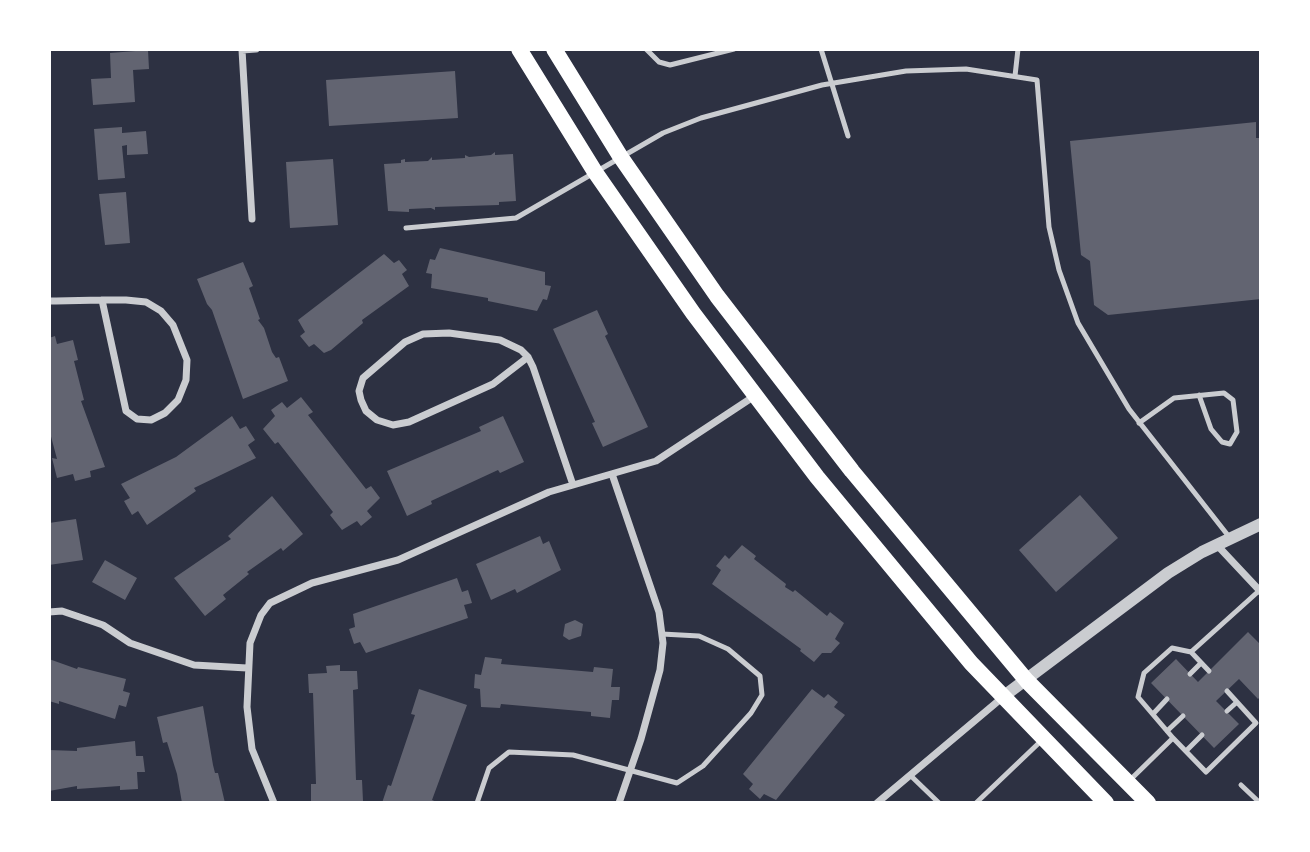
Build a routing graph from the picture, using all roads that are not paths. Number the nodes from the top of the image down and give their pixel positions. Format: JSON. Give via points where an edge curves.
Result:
{"nodes":[{"id":1,"x":256,"y":49,"type":"edge"},
{"id":2,"x":519,"y":49,"type":"edge"},
{"id":3,"x":554,"y":49,"type":"edge"},
{"id":4,"x":646,"y":49,"type":"edge"},
{"id":5,"x":734,"y":49,"type":"edge"},
{"id":6,"x":821,"y":49,"type":"edge"},
{"id":7,"x":1017,"y":49,"type":"edge"},
{"id":8,"x":1015,"y":76,"type":"junction"},
{"id":9,"x":832,"y":83,"type":"junction"},
{"id":10,"x":848,"y":136,"type":"dead end"},
{"id":11,"x":620,"y":156,"type":"junction"},
{"id":12,"x":595,"y":172,"type":"junction"},
{"id":13,"x":252,"y":219,"type":"dead end"},
{"id":14,"x":406,"y":228,"type":"dead end"},
{"id":15,"x":102,"y":300,"type":"junction"},
{"id":16,"x":49,"y":301,"type":"edge"},
{"id":17,"x":528,"y":357,"type":"junction"},
{"id":18,"x":757,"y":395,"type":"junction"},
{"id":19,"x":1199,"y":395,"type":"junction"},
{"id":20,"x":1139,"y":423,"type":"junction"},
{"id":21,"x":612,"y":474,"type":"junction"},
{"id":22,"x":573,"y":485,"type":"junction"},
{"id":23,"x":1261,"y":524,"type":"edge"},
{"id":24,"x":1230,"y":538,"type":"junction"},
{"id":25,"x":1216,"y":544,"type":"junction"},
{"id":26,"x":1260,"y":590,"type":"edge"},
{"id":27,"x":49,"y":611,"type":"edge"},
{"id":28,"x":662,"y":634,"type":"junction"},
{"id":29,"x":1191,"y":652,"type":"junction"},
{"id":30,"x":1201,"y":663,"type":"junction"},
{"id":31,"x":247,"y":668,"type":"junction"},
{"id":32,"x":1209,"y":671,"type":"dead end"},
{"id":33,"x":1190,"y":674,"type":"dead end"},
{"id":34,"x":1027,"y":681,"type":"junction"},
{"id":35,"x":1227,"y":691,"type":"dead end"},
{"id":36,"x":1004,"y":696,"type":"junction"},
{"id":37,"x":1167,"y":699,"type":"dead end"},
{"id":38,"x":1237,"y":702,"type":"junction"},
{"id":39,"x":1227,"y":711,"type":"dead end"},
{"id":40,"x":1153,"y":714,"type":"junction"},
{"id":41,"x":1183,"y":716,"type":"dead end"},
{"id":42,"x":1167,"y":731,"type":"junction"},
{"id":43,"x":1202,"y":735,"type":"dead end"},
{"id":44,"x":1173,"y":738,"type":"junction"},
{"id":45,"x":1043,"y":739,"type":"junction"},
{"id":46,"x":1186,"y":751,"type":"junction"},
{"id":47,"x":631,"y":771,"type":"junction"},
{"id":48,"x":910,"y":775,"type":"junction"},
{"id":49,"x":1127,"y":783,"type":"junction"},
{"id":50,"x":1241,"y":785,"type":"dead end"},
{"id":51,"x":274,"y":803,"type":"edge"},
{"id":52,"x":477,"y":803,"type":"edge"},
{"id":53,"x":619,"y":803,"type":"edge"},
{"id":54,"x":877,"y":803,"type":"edge"},
{"id":55,"x":939,"y":803,"type":"edge"},
{"id":56,"x":976,"y":803,"type":"edge"},
{"id":57,"x":1106,"y":803,"type":"edge"},
{"id":58,"x":1148,"y":803,"type":"edge"},
{"id":59,"x":1260,"y":803,"type":"edge"}],
"edges":[{"from":1,"to":13,"type":"street","via":[[242,50]]},
{"from":2,"to":12,"type":"main road"},
{"from":3,"to":11,"type":"main road"},
{"from":4,"to":5,"type":"lane","via":[[659,62],[670,65]]},
{"from":6,"to":9,"type":"lane"},
{"from":7,"to":8,"type":"lane"},
{"from":8,"to":9,"type":"lane","via":[[966,69],[906,71]]},
{"from":8,"to":20,"type":"lane","via":[[1037,80],[1045,199],[1059,270],[1078,323]]},
{"from":9,"to":10,"type":"lane"},
{"from":9,"to":11,"type":"lane","via":[[701,118]]},
{"from":11,"to":12,"type":"lane"},
{"from":11,"to":34,"type":"main road","via":[[717,296],[852,471]]},
{"from":12,"to":14,"type":"lane","via":[[516,218]]},
{"from":12,"to":18,"type":"main road","via":[[693,313]]},
{"from":15,"to":15,"type":"street","via":[[126,411],[137,419],[151,420],[178,400],[186,380],[187,360],[181,342],[161,311],[146,302]]},
{"from":15,"to":16,"type":"street"},
{"from":17,"to":17,"type":"street","via":[[488,337],[423,334],[405,342],[363,378],[361,400],[377,420],[393,425],[409,422],[494,384]]},
{"from":17,"to":22,"type":"street"},
{"from":18,"to":21,"type":"street","via":[[656,461]]},
{"from":18,"to":36,"type":"main road","via":[[902,581]]},
{"from":19,"to":19,"type":"lane","via":[[1224,393],[1233,400],[1237,432],[1230,444],[1211,429]]},
{"from":19,"to":20,"type":"lane","via":[[1174,398]]},
{"from":20,"to":24,"type":"lane"},
{"from":21,"to":22,"type":"street"},
{"from":21,"to":28,"type":"street","via":[[659,612]]},
{"from":22,"to":31,"type":"street","via":[[398,560],[281,596],[270,603],[254,629]]},
{"from":23,"to":24,"type":"street"},
{"from":24,"to":25,"type":"street"},
{"from":25,"to":26,"type":"street"},
{"from":25,"to":34,"type":"street","via":[[1168,573]]},
{"from":26,"to":29,"type":"lane"},
{"from":27,"to":31,"type":"street","via":[[103,625],[130,643],[194,665]]},
{"from":28,"to":47,"type":"street","via":[[660,670]]},
{"from":28,"to":47,"type":"lane","via":[[699,636],[728,649],[760,676],[762,695],[751,713],[691,776],[677,783]]},
{"from":29,"to":30,"type":"lane"},
{"from":29,"to":40,"type":"lane","via":[[1172,648],[1144,673],[1138,697]]},
{"from":30,"to":32,"type":"lane"},
{"from":30,"to":33,"type":"lane"},
{"from":31,"to":51,"type":"street","via":[[253,749]]},
{"from":34,"to":36,"type":"street"},
{"from":34,"to":49,"type":"main road"},
{"from":35,"to":38,"type":"lane"},
{"from":36,"to":45,"type":"main road"},
{"from":36,"to":48,"type":"street"},
{"from":37,"to":40,"type":"lane"},
{"from":38,"to":39,"type":"lane"},
{"from":38,"to":46,"type":"lane","via":[[1256,723],[1206,772]]},
{"from":40,"to":42,"type":"lane"},
{"from":41,"to":42,"type":"lane"},
{"from":42,"to":44,"type":"lane"},
{"from":43,"to":46,"type":"lane"},
{"from":44,"to":46,"type":"lane"},
{"from":44,"to":49,"type":"lane"},
{"from":45,"to":56,"type":"lane"},
{"from":45,"to":57,"type":"main road"},
{"from":47,"to":52,"type":"lane","via":[[573,755],[509,752],[489,768]]},
{"from":47,"to":53,"type":"street"},
{"from":48,"to":54,"type":"street"},
{"from":48,"to":55,"type":"lane"},
{"from":49,"to":58,"type":"main road"},
{"from":50,"to":59,"type":"lane"}]}
